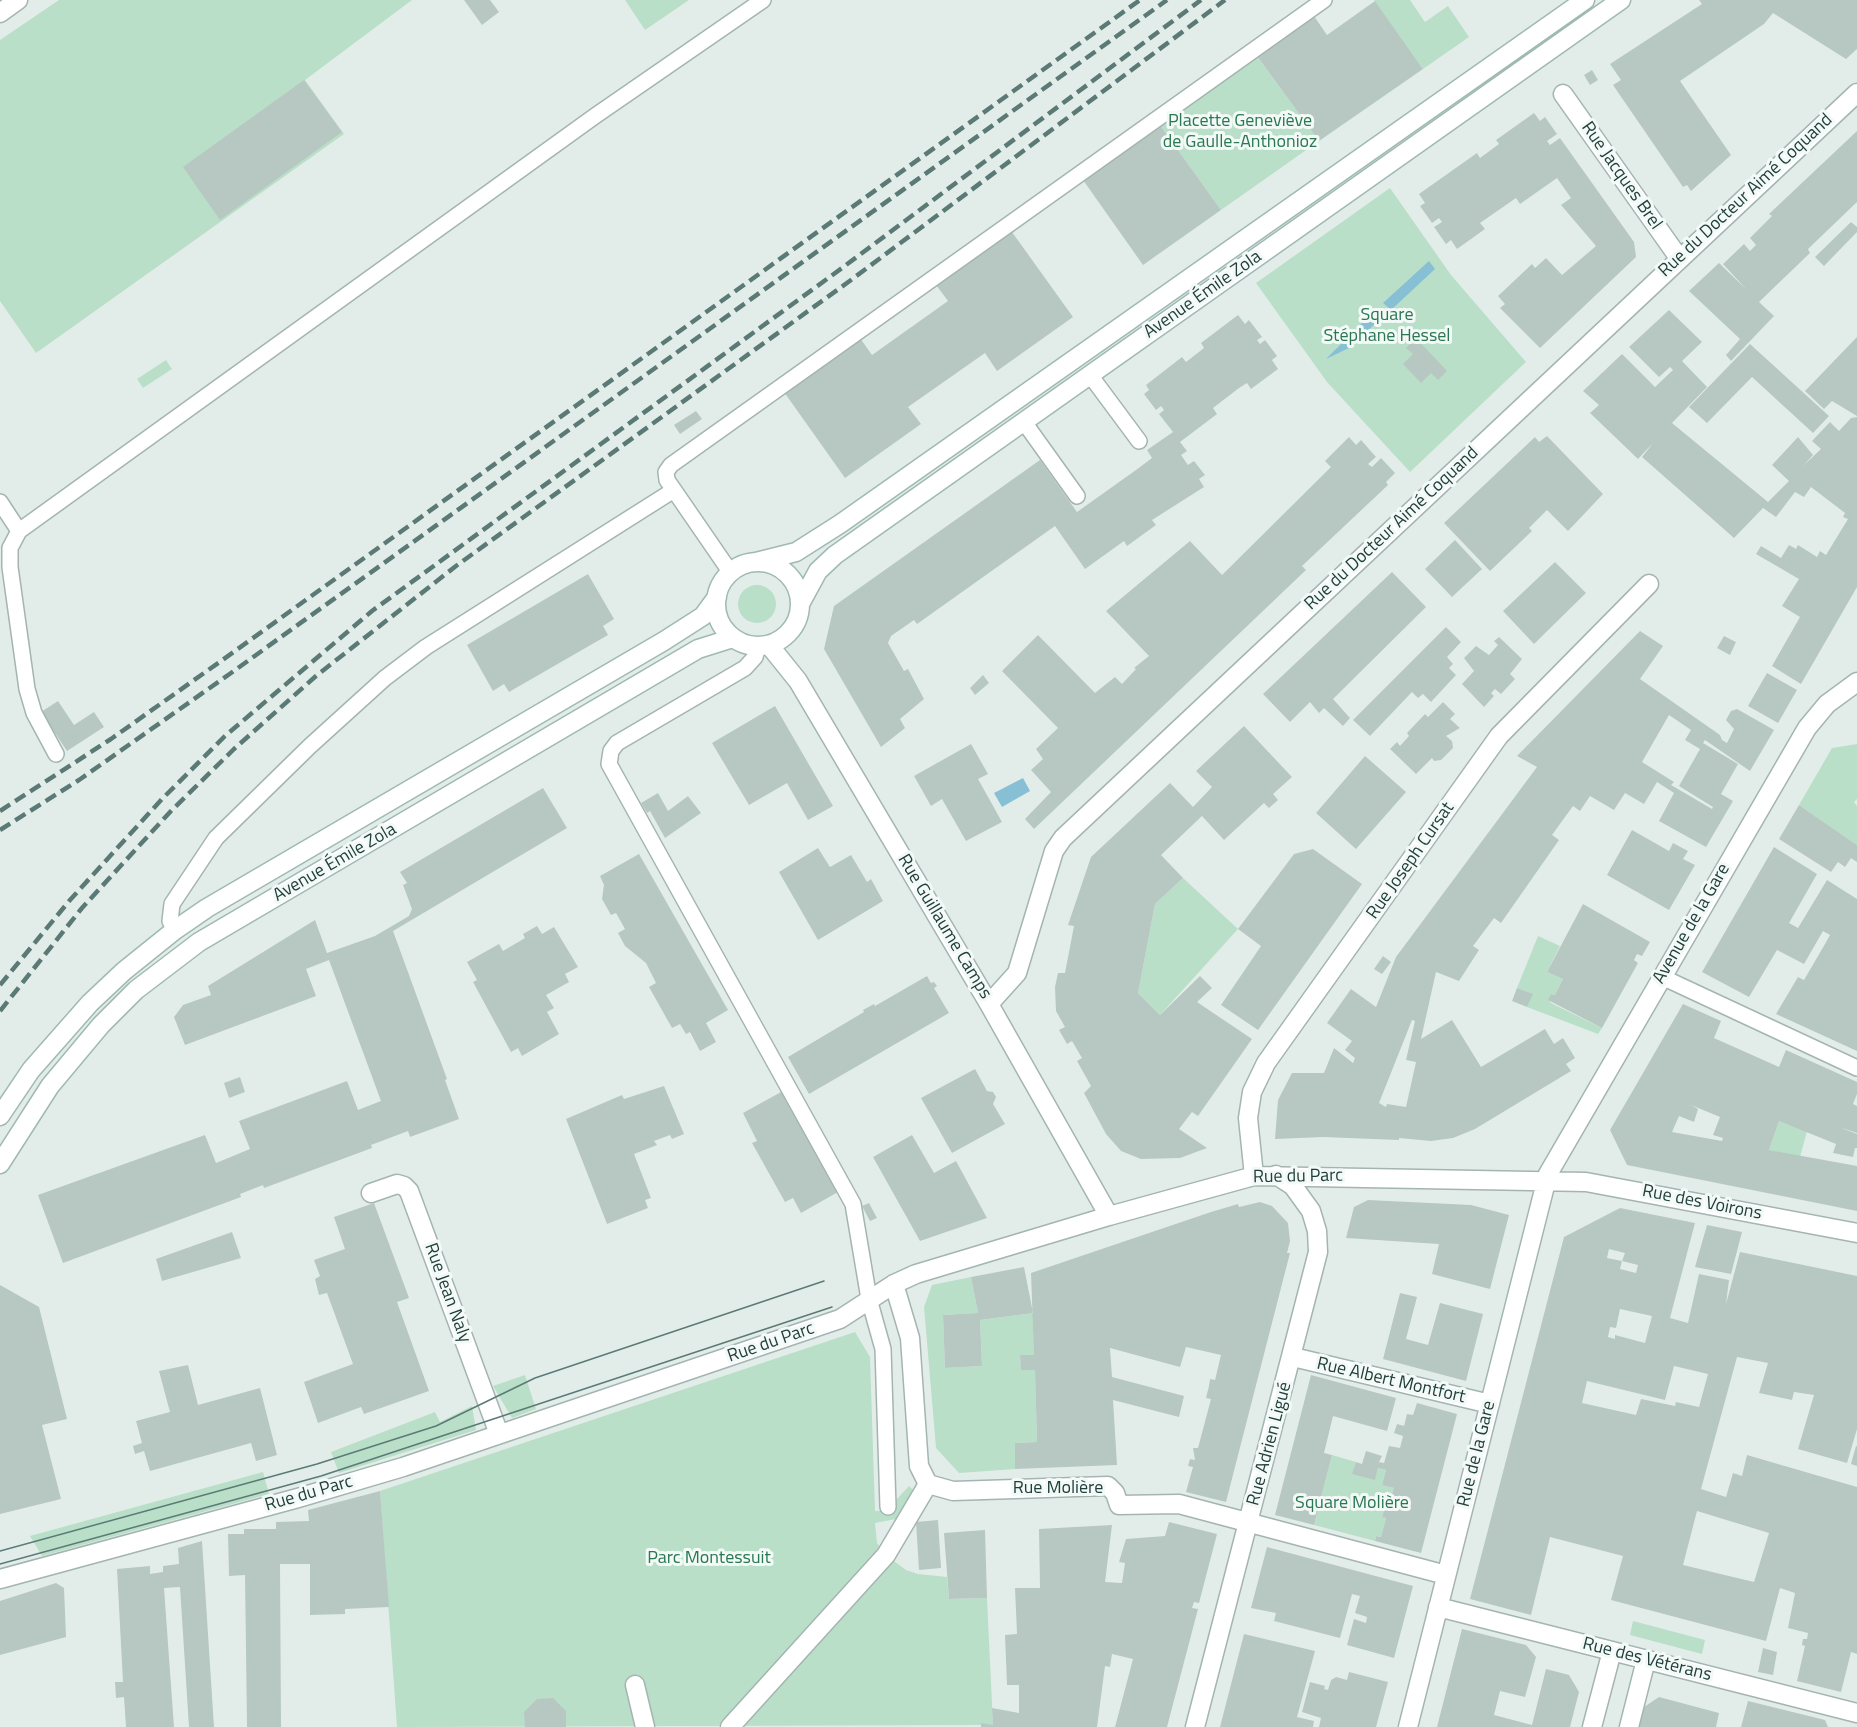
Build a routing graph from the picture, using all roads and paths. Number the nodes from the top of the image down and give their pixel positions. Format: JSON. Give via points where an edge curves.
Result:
{"nodes":[{"id":1,"x":18,"y":0,"type":"edge"},
{"id":2,"x":763,"y":0,"type":"edge"},
{"id":3,"x":1324,"y":0,"type":"edge"},
{"id":4,"x":1585,"y":0,"type":"edge"},
{"id":5,"x":1621,"y":0,"type":"edge"},
{"id":6,"x":0,"y":13,"type":"edge"},
{"id":7,"x":1857,"y":93,"type":"edge"},
{"id":8,"x":1563,"y":94,"type":"dead end"},
{"id":9,"x":1679,"y":258,"type":"junction"},
{"id":10,"x":1090,"y":375,"type":"junction"},
{"id":11,"x":1024,"y":422,"type":"junction"},
{"id":12,"x":1139,"y":441,"type":"dead end"},
{"id":13,"x":674,"y":490,"type":"junction"},
{"id":14,"x":1077,"y":496,"type":"dead end"},
{"id":15,"x":0,"y":502,"type":"edge"},
{"id":16,"x":19,"y":531,"type":"junction"},
{"id":17,"x":756,"y":562,"type":"junction"},
{"id":18,"x":731,"y":573,"type":"junction"},
{"id":19,"x":1649,"y":584,"type":"dead end"},
{"id":20,"x":717,"y":597,"type":"junction"},
{"id":21,"x":800,"y":604,"type":"junction"},
{"id":22,"x":733,"y":638,"type":"junction"},
{"id":23,"x":764,"y":645,"type":"junction"},
{"id":24,"x":1857,"y":682,"type":"edge"},
{"id":25,"x":56,"y":754,"type":"dead end"},
{"id":26,"x":175,"y":930,"type":"junction"},
{"id":27,"x":1662,"y":976,"type":"junction"},
{"id":28,"x":989,"y":1004,"type":"junction"},
{"id":29,"x":1857,"y":1068,"type":"edge"},
{"id":30,"x":0,"y":1116,"type":"edge"},
{"id":31,"x":0,"y":1164,"type":"edge"},
{"id":32,"x":1276,"y":1175,"type":"junction"},
{"id":33,"x":1254,"y":1176,"type":"junction"},
{"id":34,"x":1546,"y":1181,"type":"junction"},
{"id":35,"x":371,"y":1193,"type":"dead end"},
{"id":36,"x":1109,"y":1216,"type":"junction"},
{"id":37,"x":1857,"y":1233,"type":"edge"},
{"id":38,"x":894,"y":1284,"type":"junction"},
{"id":39,"x":869,"y":1299,"type":"junction"},
{"id":40,"x":1293,"y":1357,"type":"junction"},
{"id":41,"x":1490,"y":1404,"type":"junction"},
{"id":42,"x":499,"y":1434,"type":"junction"},
{"id":43,"x":928,"y":1484,"type":"junction"},
{"id":44,"x":888,"y":1507,"type":"dead end"},
{"id":45,"x":1249,"y":1524,"type":"junction"},
{"id":46,"x":1446,"y":1575,"type":"junction"},
{"id":47,"x":0,"y":1579,"type":"edge"},
{"id":48,"x":1438,"y":1607,"type":"junction"},
{"id":49,"x":1612,"y":1652,"type":"junction"},
{"id":50,"x":1646,"y":1660,"type":"junction"},
{"id":51,"x":636,"y":1685,"type":"dead end"},
{"id":52,"x":1857,"y":1713,"type":"edge"},
{"id":53,"x":645,"y":1727,"type":"edge"},
{"id":54,"x":730,"y":1727,"type":"edge"},
{"id":55,"x":1196,"y":1727,"type":"edge"},
{"id":56,"x":1408,"y":1727,"type":"edge"},
{"id":57,"x":1592,"y":1727,"type":"edge"},
{"id":58,"x":1629,"y":1727,"type":"edge"}],
"edges":[{"from":1,"to":6,"type":"street"},
{"from":2,"to":16,"type":"lane","via":[[595,116]]},
{"from":3,"to":13,"type":"lane","via":[[674,462],[666,477]]},
{"from":4,"to":17,"type":"street","name":"Avenue Émile Zola","via":[[840,524],[796,552]]},
{"from":5,"to":10,"type":"street","name":"Avenue Émile Zola"},
{"from":7,"to":9,"type":"street","name":"Rue du Docteur Aimé Coquand"},
{"from":8,"to":9,"type":"street","name":"Rue Jacques Brel"},
{"from":9,"to":28,"type":"street","name":"Rue du Docteur Aimé Coquand","via":[[1064,838],[1054,851],[1020,967]]},
{"from":10,"to":11,"type":"street","name":"Avenue Émile Zola"},
{"from":10,"to":12,"type":"lane"},
{"from":11,"to":14,"type":"lane"},
{"from":11,"to":21,"type":"street","name":"Avenue Émile Zola","via":[[825,563],[811,580]]},
{"from":13,"to":18,"type":"lane"},
{"from":13,"to":26,"type":"lane","via":[[426,647],[385,678],[216,838],[172,904],[170,921]]},
{"from":15,"to":16,"type":"lane"},
{"from":16,"to":25,"type":"lane","via":[[10,548],[10,567],[27,689],[34,713]]},
{"from":17,"to":18,"type":"street"},
{"from":17,"to":21,"type":"street","via":[[771,564],[789,576],[797,588]]},
{"from":18,"to":20,"type":"street"},
{"from":19,"to":33,"type":"street","name":"Rue Joseph Cursat","via":[[1499,736],[1266,1063],[1252,1092],[1248,1118]]},
{"from":20,"to":22,"type":"street","via":[[720,622]]},
{"from":20,"to":26,"type":"street","name":"Avenue Émile Zola","via":[[703,616],[664,641]]},
{"from":21,"to":23,"type":"street","via":[[794,627],[785,636]]},
{"from":22,"to":23,"type":"street","via":[[745,644]]},
{"from":22,"to":31,"type":"street","name":"Avenue Émile Zola","via":[[698,649],[199,942],[136,990],[101,1025],[50,1086]]},
{"from":23,"to":28,"type":"street","name":"Rue Guillaume Camps","via":[[798,681]]},
{"from":23,"to":39,"type":"lane","via":[[746,668],[617,743],[610,752],[609,764],[850,1198]]},
{"from":24,"to":27,"type":"street","name":"Avenue de la Gare","via":[[1827,704],[1807,728]]},
{"from":26,"to":30,"type":"street","name":"Avenue Émile Zola","via":[[90,1003],[31,1070]]},
{"from":27,"to":29,"type":"lane"},
{"from":27,"to":34,"type":"street","name":"Avenue de la Gare","via":[[1556,1157]]},
{"from":28,"to":36,"type":"street","name":"Rue Guillaume Camps"},
{"from":32,"to":33,"type":"street","name":"Rue du Parc"},
{"from":32,"to":34,"type":"street","name":"Rue du Parc"},
{"from":32,"to":40,"type":"street","name":"Rue Adrien Ligué","via":[[1300,1194],[1317,1231],[1316,1263]]},
{"from":33,"to":36,"type":"street","name":"Rue du Parc"},
{"from":34,"to":37,"type":"street","name":"Rue des Voirons","via":[[1612,1186]]},
{"from":34,"to":41,"type":"street","name":"Rue de la Gare"},
{"from":35,"to":42,"type":"street","name":"Rue Jean Naly","via":[[397,1184],[409,1191]]},
{"from":36,"to":38,"type":"street","name":"Rue du Parc"},
{"from":38,"to":39,"type":"street","name":"Rue du Parc"},
{"from":38,"to":43,"type":"street","via":[[909,1338],[918,1467]]},
{"from":39,"to":42,"type":"street","name":"Rue du Parc","via":[[829,1323]]},
{"from":39,"to":44,"type":"lane","via":[[884,1363]]},
{"from":40,"to":41,"type":"street","name":"Rue Albert Montfort"},
{"from":40,"to":45,"type":"street","name":"Rue Adrien Ligué"},
{"from":41,"to":46,"type":"street","name":"Rue de la Gare"},
{"from":42,"to":47,"type":"street","name":"Rue du Parc","via":[[298,1498]]},
{"from":43,"to":45,"type":"street","name":"Rue Molière","via":[[953,1491],[1102,1485],[1112,1489],[1119,1506],[1179,1504]]},
{"from":43,"to":54,"type":"street","via":[[886,1555]]},
{"from":45,"to":46,"type":"street","name":"Rue Molière"},
{"from":45,"to":55,"type":"street","name":"Rue Adrien Ligué"},
{"from":46,"to":48,"type":"street","name":"Rue de la Gare"},
{"from":48,"to":49,"type":"street","name":"Rue des Vétérans"},
{"from":48,"to":56,"type":"street","name":"Rue de la Gare"},
{"from":49,"to":50,"type":"street","name":"Rue des Vétérans"},
{"from":49,"to":57,"type":"street"},
{"from":50,"to":52,"type":"street","name":"Rue des Vétérans"},
{"from":50,"to":58,"type":"street"},
{"from":51,"to":53,"type":"street"}]}
